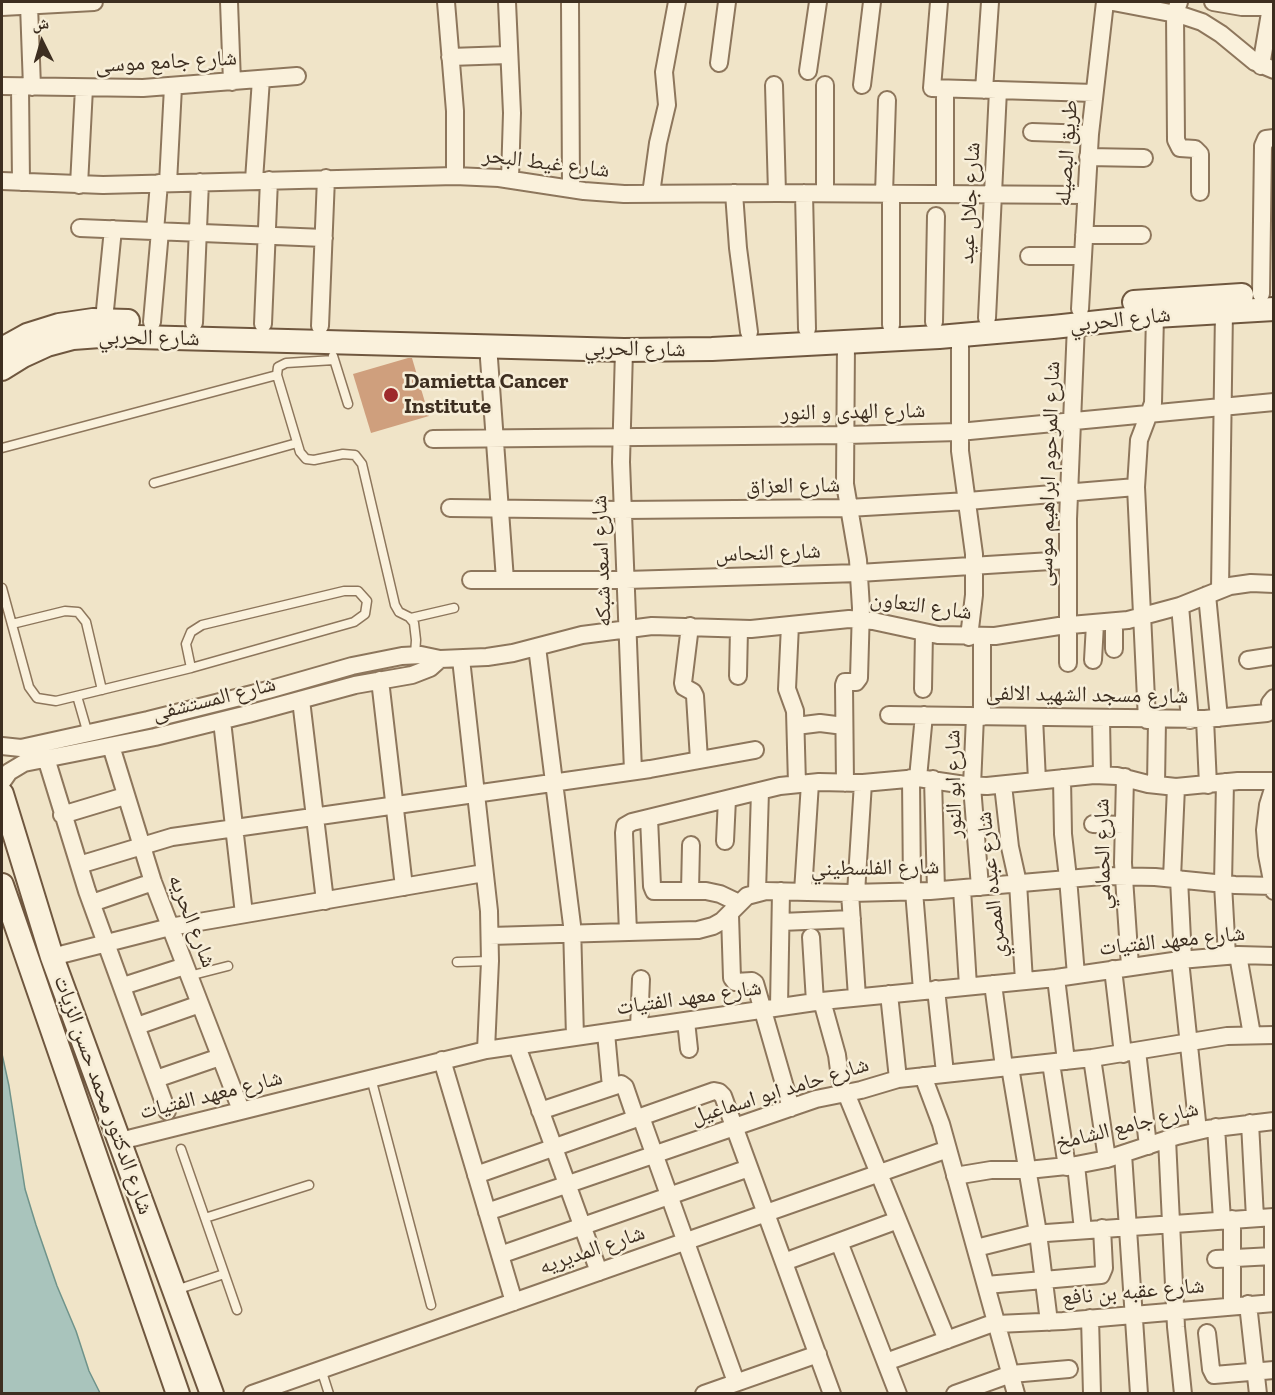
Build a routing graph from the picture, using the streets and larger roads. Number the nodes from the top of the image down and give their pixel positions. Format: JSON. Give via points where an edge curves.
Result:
{"nodes":[{"id":1,"x":94,"y":2,"type":"edge"},
{"id":2,"x":229,"y":2,"type":"edge"},
{"id":3,"x":446,"y":2,"type":"edge"},
{"id":4,"x":507,"y":2,"type":"edge"},
{"id":5,"x":570,"y":2,"type":"edge"},
{"id":6,"x":677,"y":2,"type":"edge"},
{"id":7,"x":727,"y":2,"type":"edge"},
{"id":8,"x":818,"y":2,"type":"edge"},
{"id":9,"x":872,"y":2,"type":"edge"},
{"id":10,"x":939,"y":2,"type":"edge"},
{"id":11,"x":990,"y":2,"type":"edge"},
{"id":12,"x":1106,"y":2,"type":"edge"},
{"id":13,"x":1113,"y":2,"type":"edge"},
{"id":14,"x":1214,"y":2,"type":"edge"},
{"id":15,"x":1242,"y":4,"type":"edge"},
{"id":16,"x":14,"y":5,"type":"edge"},
{"id":17,"x":1177,"y":7,"type":"edge"},
{"id":18,"x":1272,"y":7,"type":"edge"},
{"id":19,"x":508,"y":56,"type":"junction"},
{"id":20,"x":450,"y":57,"type":"junction"},
{"id":21,"x":718,"y":63,"type":"dead end"},
{"id":22,"x":1268,"y":68,"type":"edge"},
{"id":23,"x":808,"y":71,"type":"dead end"},
{"id":24,"x":297,"y":76,"type":"dead end"},
{"id":25,"x":261,"y":79,"type":"junction"},
{"id":26,"x":232,"y":82,"type":"junction"},
{"id":27,"x":774,"y":85,"type":"dead end"},
{"id":28,"x":825,"y":85,"type":"dead end"},
{"id":29,"x":862,"y":85,"type":"dead end"},
{"id":30,"x":2,"y":86,"type":"edge"},
{"id":31,"x":26,"y":87,"type":"junction"},
{"id":32,"x":173,"y":87,"type":"junction"},
{"id":33,"x":84,"y":88,"type":"junction"},
{"id":34,"x":939,"y":88,"type":"junction"},
{"id":35,"x":991,"y":90,"type":"junction"},
{"id":36,"x":1094,"y":93,"type":"junction"},
{"id":37,"x":887,"y":100,"type":"dead end"},
{"id":38,"x":1032,"y":132,"type":"dead end"},
{"id":39,"x":1090,"y":134,"type":"junction"},
{"id":40,"x":1274,"y":138,"type":"edge"},
{"id":41,"x":1088,"y":158,"type":"junction"},
{"id":42,"x":1144,"y":158,"type":"dead end"},
{"id":43,"x":455,"y":176,"type":"junction"},
{"id":44,"x":326,"y":178,"type":"junction"},
{"id":45,"x":510,"y":179,"type":"junction"},
{"id":46,"x":261,"y":180,"type":"junction"},
{"id":47,"x":2,"y":181,"type":"edge"},
{"id":48,"x":21,"y":182,"type":"junction"},
{"id":49,"x":200,"y":182,"type":"junction"},
{"id":50,"x":164,"y":183,"type":"junction"},
{"id":51,"x":79,"y":185,"type":"junction"},
{"id":52,"x":571,"y":189,"type":"junction"},
{"id":53,"x":1200,"y":192,"type":"dead end"},
{"id":54,"x":734,"y":193,"type":"junction"},
{"id":55,"x":777,"y":193,"type":"junction"},
{"id":56,"x":804,"y":193,"type":"junction"},
{"id":57,"x":825,"y":193,"type":"junction"},
{"id":58,"x":651,"y":194,"type":"junction"},
{"id":59,"x":888,"y":194,"type":"junction"},
{"id":60,"x":945,"y":194,"type":"junction"},
{"id":61,"x":993,"y":194,"type":"junction"},
{"id":62,"x":1086,"y":195,"type":"junction"},
{"id":63,"x":936,"y":216,"type":"dead end"},
{"id":64,"x":80,"y":228,"type":"dead end"},
{"id":65,"x":113,"y":229,"type":"junction"},
{"id":66,"x":158,"y":231,"type":"junction"},
{"id":67,"x":198,"y":233,"type":"junction"},
{"id":68,"x":1084,"y":235,"type":"junction"},
{"id":69,"x":1142,"y":235,"type":"dead end"},
{"id":70,"x":267,"y":236,"type":"junction"},
{"id":71,"x":324,"y":238,"type":"junction"},
{"id":72,"x":1029,"y":256,"type":"dead end"},
{"id":73,"x":1083,"y":256,"type":"junction"},
{"id":74,"x":1269,"y":299,"type":"edge"},
{"id":75,"x":1196,"y":305,"type":"junction"},
{"id":76,"x":1224,"y":311,"type":"junction"},
{"id":77,"x":1155,"y":316,"type":"junction"},
{"id":78,"x":1078,"y":317,"type":"junction"},
{"id":79,"x":987,"y":318,"type":"junction"},
{"id":80,"x":104,"y":320,"type":"junction"},
{"id":81,"x":152,"y":322,"type":"junction"},
{"id":82,"x":194,"y":322,"type":"junction"},
{"id":83,"x":934,"y":322,"type":"junction"},
{"id":84,"x":263,"y":324,"type":"junction"},
{"id":85,"x":807,"y":328,"type":"junction"},
{"id":86,"x":881,"y":330,"type":"junction"},
{"id":87,"x":749,"y":332,"type":"junction"},
{"id":88,"x":960,"y":336,"type":"junction"},
{"id":89,"x":327,"y":342,"type":"junction"},
{"id":90,"x":846,"y":342,"type":"junction"},
{"id":91,"x":31,"y":343,"type":"junction"},
{"id":92,"x":488,"y":345,"type":"junction"},
{"id":93,"x":2,"y":349,"type":"edge"},
{"id":94,"x":624,"y":350,"type":"junction"},
{"id":95,"x":2,"y":369,"type":"edge"},
{"id":96,"x":1274,"y":402,"type":"edge"},
{"id":97,"x":1222,"y":407,"type":"junction"},
{"id":98,"x":1150,"y":414,"type":"junction"},
{"id":99,"x":1072,"y":421,"type":"junction"},
{"id":100,"x":959,"y":432,"type":"junction"},
{"id":101,"x":846,"y":435,"type":"junction"},
{"id":102,"x":621,"y":437,"type":"junction"},
{"id":103,"x":433,"y":439,"type":"dead end"},
{"id":104,"x":494,"y":439,"type":"junction"},
{"id":105,"x":1136,"y":487,"type":"junction"},
{"id":106,"x":1069,"y":493,"type":"junction"},
{"id":107,"x":968,"y":501,"type":"junction"},
{"id":108,"x":450,"y":508,"type":"dead end"},
{"id":109,"x":500,"y":508,"type":"junction"},
{"id":110,"x":848,"y":508,"type":"junction"},
{"id":111,"x":622,"y":510,"type":"junction"},
{"id":112,"x":1067,"y":560,"type":"junction"},
{"id":113,"x":975,"y":567,"type":"junction"},
{"id":114,"x":859,"y":573,"type":"junction"},
{"id":115,"x":471,"y":580,"type":"dead end"},
{"id":116,"x":505,"y":580,"type":"junction"},
{"id":117,"x":626,"y":580,"type":"junction"},
{"id":118,"x":1274,"y":584,"type":"edge"},
{"id":119,"x":1214,"y":592,"type":"junction"},
{"id":120,"x":1180,"y":606,"type":"junction"},
{"id":121,"x":1142,"y":617,"type":"junction"},
{"id":122,"x":861,"y":620,"type":"junction"},
{"id":123,"x":1114,"y":622,"type":"junction"},
{"id":124,"x":1095,"y":624,"type":"junction"},
{"id":125,"x":690,"y":626,"type":"junction"},
{"id":126,"x":790,"y":626,"type":"junction"},
{"id":127,"x":1069,"y":626,"type":"junction"},
{"id":128,"x":627,"y":628,"type":"junction"},
{"id":129,"x":739,"y":629,"type":"junction"},
{"id":130,"x":924,"y":632,"type":"junction"},
{"id":131,"x":976,"y":636,"type":"junction"},
{"id":132,"x":537,"y":646,"type":"junction"},
{"id":133,"x":1114,"y":649,"type":"dead end"},
{"id":134,"x":1274,"y":657,"type":"edge"},
{"id":135,"x":440,"y":659,"type":"junction"},
{"id":136,"x":461,"y":659,"type":"junction"},
{"id":137,"x":1093,"y":660,"type":"dead end"},
{"id":138,"x":1248,"y":660,"type":"dead end"},
{"id":139,"x":1068,"y":663,"type":"dead end"},
{"id":140,"x":738,"y":676,"type":"dead end"},
{"id":141,"x":380,"y":680,"type":"junction"},
{"id":142,"x":923,"y":689,"type":"dead end"},
{"id":143,"x":1274,"y":698,"type":"edge"},
{"id":144,"x":301,"y":700,"type":"junction"},
{"id":145,"x":889,"y":715,"type":"dead end"},
{"id":146,"x":924,"y":716,"type":"junction"},
{"id":147,"x":979,"y":717,"type":"junction"},
{"id":148,"x":1034,"y":717,"type":"junction"},
{"id":149,"x":1101,"y":718,"type":"junction"},
{"id":150,"x":1205,"y":719,"type":"junction"},
{"id":151,"x":1152,"y":720,"type":"junction"},
{"id":152,"x":222,"y":721,"type":"junction"},
{"id":153,"x":796,"y":726,"type":"junction"},
{"id":154,"x":844,"y":726,"type":"junction"},
{"id":155,"x":90,"y":742,"type":"junction"},
{"id":156,"x":2,"y":746,"type":"edge"},
{"id":157,"x":111,"y":746,"type":"junction"},
{"id":158,"x":755,"y":750,"type":"dead end"},
{"id":159,"x":46,"y":758,"type":"junction"},
{"id":160,"x":699,"y":760,"type":"junction"},
{"id":161,"x":633,"y":771,"type":"junction"},
{"id":162,"x":1102,"y":775,"type":"junction"},
{"id":163,"x":1125,"y":777,"type":"junction"},
{"id":164,"x":921,"y":778,"type":"junction"},
{"id":165,"x":1062,"y":778,"type":"junction"},
{"id":166,"x":1037,"y":781,"type":"junction"},
{"id":167,"x":1274,"y":781,"type":"edge"},
{"id":168,"x":2,"y":782,"type":"edge"},
{"id":169,"x":554,"y":782,"type":"junction"},
{"id":170,"x":1225,"y":782,"type":"junction"},
{"id":171,"x":804,"y":783,"type":"junction"},
{"id":172,"x":845,"y":783,"type":"junction"},
{"id":173,"x":863,"y":783,"type":"junction"},
{"id":174,"x":1003,"y":785,"type":"junction"},
{"id":175,"x":1156,"y":785,"type":"junction"},
{"id":176,"x":1208,"y":785,"type":"junction"},
{"id":177,"x":972,"y":786,"type":"junction"},
{"id":178,"x":1274,"y":786,"type":"edge"},
{"id":179,"x":1176,"y":787,"type":"junction"},
{"id":180,"x":760,"y":791,"type":"junction"},
{"id":181,"x":476,"y":793,"type":"junction"},
{"id":182,"x":2,"y":794,"type":"edge"},
{"id":183,"x":125,"y":796,"type":"junction"},
{"id":184,"x":727,"y":799,"type":"junction"},
{"id":185,"x":394,"y":805,"type":"junction"},
{"id":186,"x":62,"y":815,"type":"junction"},
{"id":187,"x":315,"y":816,"type":"junction"},
{"id":188,"x":649,"y":818,"type":"junction"},
{"id":189,"x":1093,"y":824,"type":"dead end"},
{"id":190,"x":1123,"y":825,"type":"junction"},
{"id":191,"x":234,"y":828,"type":"junction"},
{"id":192,"x":725,"y":841,"type":"dead end"},
{"id":193,"x":140,"y":845,"type":"junction"},
{"id":194,"x":691,"y":845,"type":"dead end"},
{"id":195,"x":79,"y":865,"type":"junction"},
{"id":196,"x":484,"y":873,"type":"junction"},
{"id":197,"x":1123,"y":876,"type":"junction"},
{"id":198,"x":1068,"y":878,"type":"junction"},
{"id":199,"x":1176,"y":879,"type":"junction"},
{"id":200,"x":153,"y":882,"type":"junction"},
{"id":201,"x":1018,"y":883,"type":"junction"},
{"id":202,"x":1223,"y":884,"type":"junction"},
{"id":203,"x":2,"y":885,"type":"edge"},
{"id":204,"x":1273,"y":886,"type":"edge"},
{"id":205,"x":404,"y":887,"type":"junction"},
{"id":206,"x":980,"y":887,"type":"junction"},
{"id":207,"x":962,"y":889,"type":"junction"},
{"id":208,"x":936,"y":890,"type":"junction"},
{"id":209,"x":690,"y":891,"type":"junction"},
{"id":210,"x":781,"y":891,"type":"junction"},
{"id":211,"x":913,"y":891,"type":"junction"},
{"id":212,"x":1274,"y":891,"type":"edge"},
{"id":213,"x":758,"y":892,"type":"junction"},
{"id":214,"x":803,"y":892,"type":"junction"},
{"id":215,"x":853,"y":893,"type":"junction"},
{"id":216,"x":325,"y":901,"type":"junction"},
{"id":217,"x":92,"y":903,"type":"junction"},
{"id":218,"x":734,"y":909,"type":"junction"},
{"id":219,"x":244,"y":914,"type":"junction"},
{"id":220,"x":852,"y":919,"type":"junction"},
{"id":221,"x":781,"y":922,"type":"junction"},
{"id":222,"x":170,"y":927,"type":"junction"},
{"id":223,"x":628,"y":932,"type":"junction"},
{"id":224,"x":572,"y":933,"type":"junction"},
{"id":225,"x":490,"y":936,"type":"junction"},
{"id":226,"x":811,"y":937,"type":"dead end"},
{"id":227,"x":106,"y":942,"type":"junction"},
{"id":228,"x":1232,"y":955,"type":"junction"},
{"id":229,"x":1274,"y":956,"type":"edge"},
{"id":230,"x":52,"y":957,"type":"junction"},
{"id":231,"x":1182,"y":959,"type":"junction"},
{"id":232,"x":1121,"y":968,"type":"junction"},
{"id":233,"x":187,"y":971,"type":"junction"},
{"id":234,"x":1076,"y":975,"type":"junction"},
{"id":235,"x":1056,"y":978,"type":"junction"},
{"id":236,"x":641,"y":979,"type":"dead end"},
{"id":237,"x":1024,"y":981,"type":"junction"},
{"id":238,"x":993,"y":984,"type":"junction"},
{"id":239,"x":123,"y":986,"type":"junction"},
{"id":240,"x":968,"y":986,"type":"junction"},
{"id":241,"x":929,"y":990,"type":"junction"},
{"id":242,"x":889,"y":994,"type":"junction"},
{"id":243,"x":857,"y":997,"type":"junction"},
{"id":244,"x":819,"y":1002,"type":"junction"},
{"id":245,"x":200,"y":1004,"type":"junction"},
{"id":246,"x":771,"y":1008,"type":"junction"},
{"id":247,"x":686,"y":1021,"type":"junction"},
{"id":248,"x":137,"y":1026,"type":"junction"},
{"id":249,"x":639,"y":1028,"type":"junction"},
{"id":250,"x":606,"y":1033,"type":"junction"},
{"id":251,"x":1252,"y":1035,"type":"junction"},
{"id":252,"x":1274,"y":1035,"type":"edge"},
{"id":253,"x":575,"y":1037,"type":"junction"},
{"id":254,"x":1189,"y":1042,"type":"junction"},
{"id":255,"x":517,"y":1046,"type":"junction"},
{"id":256,"x":689,"y":1049,"type":"dead end"},
{"id":257,"x":486,"y":1050,"type":"junction"},
{"id":258,"x":1130,"y":1053,"type":"junction"},
{"id":259,"x":220,"y":1057,"type":"junction"},
{"id":260,"x":1092,"y":1058,"type":"junction"},
{"id":261,"x":442,"y":1060,"type":"junction"},
{"id":262,"x":1058,"y":1062,"type":"junction"},
{"id":263,"x":1007,"y":1067,"type":"junction"},
{"id":264,"x":945,"y":1073,"type":"junction"},
{"id":265,"x":923,"y":1076,"type":"junction"},
{"id":266,"x":156,"y":1079,"type":"junction"},
{"id":267,"x":898,"y":1079,"type":"junction"},
{"id":268,"x":611,"y":1087,"type":"junction"},
{"id":269,"x":844,"y":1093,"type":"junction"},
{"id":270,"x":791,"y":1108,"type":"junction"},
{"id":271,"x":241,"y":1110,"type":"junction"},
{"id":272,"x":167,"y":1111,"type":"dead end"},
{"id":273,"x":540,"y":1111,"type":"junction"},
{"id":274,"x":639,"y":1118,"type":"junction"},
{"id":275,"x":1274,"y":1121,"type":"edge"},
{"id":276,"x":1250,"y":1123,"type":"junction"},
{"id":277,"x":734,"y":1127,"type":"junction"},
{"id":278,"x":1216,"y":1127,"type":"junction"},
{"id":279,"x":1198,"y":1131,"type":"junction"},
{"id":280,"x":1167,"y":1139,"type":"junction"},
{"id":281,"x":120,"y":1141,"type":"junction"},
{"id":282,"x":1148,"y":1146,"type":"junction"},
{"id":283,"x":554,"y":1149,"type":"junction"},
{"id":284,"x":948,"y":1149,"type":"junction"},
{"id":285,"x":1123,"y":1154,"type":"junction"},
{"id":286,"x":654,"y":1155,"type":"junction"},
{"id":287,"x":1107,"y":1159,"type":"junction"},
{"id":288,"x":1072,"y":1166,"type":"junction"},
{"id":289,"x":749,"y":1168,"type":"junction"},
{"id":290,"x":1028,"y":1170,"type":"junction"},
{"id":291,"x":879,"y":1173,"type":"junction"},
{"id":292,"x":476,"y":1175,"type":"junction"},
{"id":293,"x":955,"y":1176,"type":"junction"},
{"id":294,"x":567,"y":1185,"type":"junction"},
{"id":295,"x":669,"y":1196,"type":"junction"},
{"id":296,"x":487,"y":1212,"type":"junction"},
{"id":297,"x":766,"y":1213,"type":"junction"},
{"id":298,"x":1273,"y":1217,"type":"edge"},
{"id":299,"x":1255,"y":1218,"type":"junction"},
{"id":300,"x":898,"y":1220,"type":"junction"},
{"id":301,"x":1227,"y":1220,"type":"junction"},
{"id":302,"x":1171,"y":1224,"type":"junction"},
{"id":303,"x":582,"y":1226,"type":"junction"},
{"id":304,"x":1128,"y":1227,"type":"junction"},
{"id":305,"x":1102,"y":1228,"type":"junction"},
{"id":306,"x":1083,"y":1230,"type":"junction"},
{"id":307,"x":1038,"y":1233,"type":"junction"},
{"id":308,"x":685,"y":1241,"type":"junction"},
{"id":309,"x":839,"y":1242,"type":"junction"},
{"id":310,"x":976,"y":1248,"type":"junction"},
{"id":311,"x":500,"y":1255,"type":"junction"},
{"id":312,"x":1273,"y":1256,"type":"edge"},
{"id":313,"x":1224,"y":1258,"type":"junction"},
{"id":314,"x":784,"y":1262,"type":"junction"},
{"id":315,"x":599,"y":1272,"type":"junction"},
{"id":316,"x":1044,"y":1280,"type":"junction"},
{"id":317,"x":986,"y":1284,"type":"junction"},
{"id":318,"x":514,"y":1302,"type":"junction"},
{"id":319,"x":1273,"y":1303,"type":"edge"},
{"id":320,"x":1240,"y":1305,"type":"junction"},
{"id":321,"x":1175,"y":1310,"type":"junction"},
{"id":322,"x":1134,"y":1314,"type":"junction"},
{"id":323,"x":1090,"y":1318,"type":"junction"},
{"id":324,"x":1049,"y":1322,"type":"junction"},
{"id":325,"x":996,"y":1323,"type":"junction"},
{"id":326,"x":1207,"y":1333,"type":"dead end"},
{"id":327,"x":948,"y":1340,"type":"junction"},
{"id":328,"x":818,"y":1354,"type":"junction"},
{"id":329,"x":886,"y":1362,"type":"junction"},
{"id":330,"x":1069,"y":1369,"type":"dead end"},
{"id":331,"x":1274,"y":1370,"type":"edge"},
{"id":332,"x":1256,"y":1371,"type":"junction"},
{"id":333,"x":1011,"y":1374,"type":"junction"},
{"id":334,"x":731,"y":1387,"type":"edge"},
{"id":335,"x":959,"y":1393,"type":"edge"},
{"id":336,"x":178,"y":1394,"type":"edge"},
{"id":337,"x":212,"y":1394,"type":"edge"},
{"id":338,"x":252,"y":1394,"type":"edge"},
{"id":339,"x":704,"y":1394,"type":"edge"},
{"id":340,"x":832,"y":1394,"type":"edge"},
{"id":341,"x":898,"y":1394,"type":"edge"},
{"id":342,"x":1016,"y":1394,"type":"edge"},
{"id":343,"x":1092,"y":1394,"type":"edge"},
{"id":344,"x":1139,"y":1394,"type":"edge"},
{"id":345,"x":1184,"y":1394,"type":"edge"},
{"id":346,"x":1258,"y":1394,"type":"edge"}],
"edges":[{"from":1,"to":16,"type":"street"},
{"from":2,"to":26,"type":"street"},
{"from":3,"to":20,"type":"street"},
{"from":4,"to":19,"type":"street"},
{"from":5,"to":52,"type":"street"},
{"from":6,"to":58,"type":"street","via":[[664,72],[667,105]]},
{"from":7,"to":21,"type":"street"},
{"from":8,"to":23,"type":"street"},
{"from":9,"to":29,"type":"street"},
{"from":10,"to":34,"type":"street"},
{"from":11,"to":35,"type":"street","name":"شارع جلال عيد"},
{"from":12,"to":36,"type":"street","name":"طريق البصيله"},
{"from":13,"to":17,"type":"street"},
{"from":14,"to":15,"type":"street"},
{"from":15,"to":18,"type":"street"},
{"from":16,"to":31,"type":"street"},
{"from":17,"to":22,"type":"street"},
{"from":17,"to":53,"type":"street","via":[[1176,140],[1180,147],[1195,149],[1200,154]]},
{"from":18,"to":22,"type":"street"},
{"from":19,"to":20,"type":"street"},
{"from":19,"to":45,"type":"street","via":[[512,113]]},
{"from":20,"to":43,"type":"street"},
{"from":24,"to":25,"type":"street","name":"شارع جامع موسى"},
{"from":25,"to":26,"type":"street","name":"شارع جامع موسى"},
{"from":25,"to":46,"type":"street"},
{"from":26,"to":32,"type":"street","name":"شارع جامع موسى"},
{"from":27,"to":55,"type":"street"},
{"from":28,"to":57,"type":"street"},
{"from":30,"to":31,"type":"street","name":"شارع جامع موسى"},
{"from":31,"to":33,"type":"street","name":"شارع جامع موسى"},
{"from":31,"to":48,"type":"street"},
{"from":32,"to":33,"type":"street","name":"شارع جامع موسى"},
{"from":32,"to":50,"type":"street"},
{"from":33,"to":51,"type":"street"},
{"from":34,"to":35,"type":"street"},
{"from":34,"to":60,"type":"street"},
{"from":35,"to":36,"type":"street"},
{"from":35,"to":61,"type":"street","name":"شارع جلال عيد"},
{"from":36,"to":39,"type":"street","name":"طريق البصيله"},
{"from":37,"to":59,"type":"street"},
{"from":38,"to":39,"type":"street"},
{"from":39,"to":41,"type":"street","name":"طريق البصيله"},
{"from":40,"to":74,"type":"street","via":[[1263,144]]},
{"from":41,"to":42,"type":"street"},
{"from":41,"to":62,"type":"street","name":"طريق البصيله"},
{"from":43,"to":44,"type":"street","name":"شارع غيط البحر"},
{"from":43,"to":45,"type":"street","name":"شارع غيط البحر"},
{"from":44,"to":46,"type":"street","name":"شارع غيط البحر"},
{"from":44,"to":71,"type":"street"},
{"from":45,"to":52,"type":"street","name":"شارع غيط البحر"},
{"from":46,"to":49,"type":"street","name":"شارع غيط البحر"},
{"from":46,"to":70,"type":"street"},
{"from":47,"to":48,"type":"street","name":"شارع غيط البحر"},
{"from":48,"to":51,"type":"street","name":"شارع غيط البحر"},
{"from":49,"to":50,"type":"street","name":"شارع غيط البحر"},
{"from":49,"to":67,"type":"street"},
{"from":50,"to":51,"type":"street","name":"شارع غيط البحر"},
{"from":50,"to":66,"type":"street"},
{"from":52,"to":58,"type":"street","name":"شارع غيط البحر"},
{"from":54,"to":55,"type":"street","name":"شارع غيط البحر"},
{"from":54,"to":58,"type":"street","name":"شارع غيط البحر"},
{"from":54,"to":87,"type":"street"},
{"from":55,"to":56,"type":"street","name":"شارع غيط البحر"},
{"from":56,"to":57,"type":"street","name":"شارع غيط البحر"},
{"from":56,"to":85,"type":"street"},
{"from":57,"to":59,"type":"street","name":"شارع غيط البحر"},
{"from":59,"to":60,"type":"street","name":"شارع غيط البحر"},
{"from":59,"to":86,"type":"street"},
{"from":60,"to":61,"type":"street","name":"شارع غيط البحر"},
{"from":61,"to":62,"type":"street","name":"شارع غيط البحر"},
{"from":61,"to":79,"type":"street","name":"شارع جلال عيد"},
{"from":62,"to":68,"type":"street","name":"طريق البصيله"},
{"from":63,"to":83,"type":"street"},
{"from":64,"to":65,"type":"street"},
{"from":65,"to":66,"type":"street"},
{"from":65,"to":80,"type":"street"},
{"from":66,"to":67,"type":"street"},
{"from":66,"to":81,"type":"street"},
{"from":67,"to":70,"type":"street"},
{"from":67,"to":82,"type":"street"},
{"from":68,"to":69,"type":"street"},
{"from":68,"to":73,"type":"street","name":"طريق البصيله"},
{"from":70,"to":71,"type":"street"},
{"from":70,"to":84,"type":"street"},
{"from":71,"to":89,"type":"street"},
{"from":72,"to":73,"type":"street"},
{"from":73,"to":78,"type":"street","name":"طريق البصيله"},
{"from":74,"to":75,"type":"street","name":"شارع الحربي"},
{"from":74,"to":76,"type":"street","name":"شارع الحربي"},
{"from":75,"to":76,"type":"street","name":"شارع الحربي"},
{"from":75,"to":77,"type":"street","name":"شارع الحربي"},
{"from":75,"to":78,"type":"street","name":"شارع الحربي"},
{"from":76,"to":97,"type":"street"},
{"from":77,"to":78,"type":"street","name":"شارع الحربي"},
{"from":77,"to":98,"type":"street","via":[[1154,398]]},
{"from":78,"to":79,"type":"street","name":"شارع الحربي"},
{"from":78,"to":88,"type":"street","name":"شارع الحربي"},
{"from":78,"to":99,"type":"street","name":"شارع المرحوم ابراهيم موسى"},
{"from":79,"to":83,"type":"street","name":"شارع الحربي"},
{"from":80,"to":81,"type":"street","name":"شارع الحربي"},
{"from":80,"to":91,"type":"street","name":"شارع الحربي","via":[[59,325]]},
{"from":81,"to":82,"type":"street","name":"شارع الحربي"},
{"from":82,"to":84,"type":"street","name":"شارع الحربي"},
{"from":83,"to":86,"type":"street","name":"شارع الحربي"},
{"from":84,"to":89,"type":"street","name":"شارع الحربي"},
{"from":85,"to":86,"type":"street","name":"شارع الحربي"},
{"from":85,"to":87,"type":"street","name":"شارع الحربي"},
{"from":86,"to":88,"type":"street","name":"شارع الحربي"},
{"from":86,"to":90,"type":"street","name":"شارع الحربي"},
{"from":87,"to":89,"type":"street","name":"شارع الحربي"},
{"from":88,"to":100,"type":"street","name":"شارع ابو النور"},
{"from":89,"to":91,"type":"street","name":"شارع الحربي","via":[[100,336]]},
{"from":89,"to":92,"type":"street","name":"شارع الحربي"},
{"from":90,"to":94,"type":"street","name":"شارع الحربي","via":[[736,349]]},
{"from":90,"to":101,"type":"street"},
{"from":91,"to":93,"type":"street","name":"شارع الحربي"},
{"from":91,"to":95,"type":"street","name":"شارع الحربي"},
{"from":92,"to":94,"type":"street","name":"شارع الحربي"},
{"from":92,"to":104,"type":"street"},
{"from":94,"to":102,"type":"street","name":"شارع اسعد شبكه"},
{"from":96,"to":97,"type":"street","name":"شارع الهدى و النور"},
{"from":97,"to":98,"type":"street","name":"شارع الهدى و النور"},
{"from":97,"to":119,"type":"street"},
{"from":98,"to":99,"type":"street","name":"شارع الهدى و النور"},
{"from":98,"to":105,"type":"street","via":[[1139,440]]},
{"from":99,"to":100,"type":"street","name":"شارع الهدى و النور"},
{"from":99,"to":106,"type":"street","name":"شارع المرحوم ابراهيم موسى"},
{"from":100,"to":101,"type":"street","name":"شارع الهدى و النور"},
{"from":100,"to":107,"type":"street","name":"شارع ابو النور"},
{"from":101,"to":102,"type":"street","name":"شارع الهدى و النور"},
{"from":101,"to":110,"type":"street"},
{"from":102,"to":104,"type":"street","name":"شارع الهدى و النور"},
{"from":102,"to":111,"type":"street","name":"شارع اسعد شبكه"},
{"from":103,"to":104,"type":"street","name":"شارع الهدى و النور"},
{"from":104,"to":109,"type":"street"},
{"from":105,"to":106,"type":"street","name":"شارع العزاق"},
{"from":105,"to":121,"type":"street"},
{"from":106,"to":107,"type":"street","name":"شارع العزاق"},
{"from":106,"to":112,"type":"street","name":"شارع المرحوم ابراهيم موسى"},
{"from":107,"to":110,"type":"street","name":"شارع العزاق"},
{"from":107,"to":113,"type":"street","name":"شارع ابو النور"},
{"from":108,"to":109,"type":"street","name":"شارع العزاق"},
{"from":109,"to":111,"type":"street","name":"شارع العزاق"},
{"from":109,"to":116,"type":"street"},
{"from":110,"to":111,"type":"street","name":"شارع العزاق"},
{"from":110,"to":114,"type":"street"},
{"from":111,"to":117,"type":"street","name":"شارع اسعد شبكه"},
{"from":112,"to":113,"type":"street","name":"شارع النحاس"},
{"from":112,"to":127,"type":"street","name":"شارع المرحوم ابراهيم موسى"},
{"from":113,"to":114,"type":"street","name":"شارع النحاس"},
{"from":113,"to":131,"type":"street","name":"شارع ابو النور"},
{"from":114,"to":117,"type":"street","name":"شارع النحاس"},
{"from":114,"to":122,"type":"street"},
{"from":115,"to":116,"type":"street","name":"شارع النحاس"},
{"from":116,"to":117,"type":"street","name":"شارع النحاس"},
{"from":117,"to":128,"type":"street","name":"شارع اسعد شبكه"},
{"from":118,"to":119,"type":"street","name":"شارع التعاون","via":[[1240,584]]},
{"from":119,"to":120,"type":"street","name":"شارع التعاون"},
{"from":119,"to":150,"type":"street"},
{"from":120,"to":121,"type":"street","name":"شارع التعاون"},
{"from":120,"to":150,"type":"street"},
{"from":121,"to":123,"type":"street","name":"شارع التعاون"},
{"from":121,"to":151,"type":"street"},
{"from":122,"to":126,"type":"street","name":"شارع التعاون"},
{"from":122,"to":130,"type":"street","name":"شارع التعاون"},
{"from":122,"to":154,"type":"street","via":[[859,678],[844,685]]},
{"from":123,"to":124,"type":"street","name":"شارع التعاون"},
{"from":123,"to":133,"type":"street"},
{"from":124,"to":127,"type":"street","name":"شارع التعاون"},
{"from":124,"to":137,"type":"street"},
{"from":125,"to":128,"type":"street","name":"شارع التعاون"},
{"from":125,"to":129,"type":"street","name":"شارع التعاون"},
{"from":125,"to":160,"type":"street","via":[[683,683],[695,696]]},
{"from":126,"to":129,"type":"street","name":"شارع التعاون"},
{"from":126,"to":153,"type":"street","via":[[787,689]]},
{"from":127,"to":131,"type":"street","name":"شارع التعاون"},
{"from":127,"to":139,"type":"street","name":"شارع المرحوم ابراهيم موسى"},
{"from":128,"to":132,"type":"street","name":"شارع المستشفى"},
{"from":128,"to":161,"type":"street","name":"شارع اسعد شبكه"},
{"from":129,"to":140,"type":"street"},
{"from":130,"to":131,"type":"street","name":"شارع التعاون"},
{"from":130,"to":142,"type":"street"},
{"from":131,"to":147,"type":"street","name":"شارع ابو النور"},
{"from":132,"to":136,"type":"street","name":"شارع المستشفى"},
{"from":132,"to":169,"type":"street"},
{"from":134,"to":138,"type":"street"},
{"from":135,"to":136,"type":"street","name":"شارع المستشفى"},
{"from":135,"to":141,"type":"street","name":"شارع المستشفى","via":[[418,673]]},
{"from":135,"to":155,"type":"street","name":"شارع المستشفى","via":[[414,655],[352,666]]},
{"from":136,"to":181,"type":"street"},
{"from":141,"to":144,"type":"street","name":"شارع المستشفى"},
{"from":141,"to":185,"type":"street"},
{"from":143,"to":150,"type":"street","name":"شارع مسجد الشهيد الالفى","via":[[1268,713]]},
{"from":144,"to":152,"type":"street","name":"شارع المستشفى"},
{"from":144,"to":187,"type":"street"},
{"from":145,"to":146,"type":"street","name":"شارع مسجد الشهيد الالفى"},
{"from":146,"to":147,"type":"street","name":"شارع مسجد الشهيد الالفى"},
{"from":146,"to":164,"type":"street"},
{"from":147,"to":148,"type":"street","name":"شارع مسجد الشهيد الالفى"},
{"from":147,"to":177,"type":"street","name":"شارع ابو النور"},
{"from":148,"to":149,"type":"street","name":"شارع مسجد الشهيد الالفى"},
{"from":148,"to":166,"type":"street"},
{"from":149,"to":151,"type":"street","name":"شارع مسجد الشهيد الالفى"},
{"from":149,"to":162,"type":"street"},
{"from":150,"to":151,"type":"street","name":"شارع مسجد الشهيد الالفى"},
{"from":150,"to":176,"type":"street"},
{"from":151,"to":175,"type":"street"},
{"from":152,"to":157,"type":"street","name":"شارع المستشفى"},
{"from":152,"to":191,"type":"street"},
{"from":153,"to":154,"type":"street"},
{"from":153,"to":171,"type":"street"},
{"from":154,"to":172,"type":"street"},
{"from":155,"to":156,"type":"street","name":"شارع المستشفى"},
{"from":155,"to":157,"type":"street","name":"شارع المستشفى"},
{"from":155,"to":159,"type":"street","name":"شارع المستشفى"},
{"from":157,"to":183,"type":"street","name":"شارع الحريه"},
{"from":158,"to":160,"type":"street"},
{"from":159,"to":168,"type":"street","name":"شارع المستشفى","via":[[18,765]]},
{"from":159,"to":186,"type":"street"},
{"from":160,"to":161,"type":"street"},
{"from":161,"to":169,"type":"street"},
{"from":162,"to":163,"type":"street"},
{"from":162,"to":165,"type":"street"},
{"from":163,"to":175,"type":"street"},
{"from":163,"to":190,"type":"street","name":"شارع الحمامي"},
{"from":164,"to":173,"type":"street"},
{"from":164,"to":177,"type":"street"},
{"from":164,"to":208,"type":"street"},
{"from":164,"to":211,"type":"street"},
{"from":165,"to":166,"type":"street"},
{"from":165,"to":198,"type":"street"},
{"from":166,"to":174,"type":"street"},
{"from":167,"to":170,"type":"street"},
{"from":169,"to":181,"type":"street"},
{"from":169,"to":224,"type":"street"},
{"from":170,"to":176,"type":"street"},
{"from":170,"to":202,"type":"street"},
{"from":171,"to":172,"type":"street"},
{"from":171,"to":180,"type":"street"},
{"from":171,"to":214,"type":"street"},
{"from":172,"to":173,"type":"street"},
{"from":173,"to":215,"type":"street"},
{"from":174,"to":177,"type":"street"},
{"from":174,"to":201,"type":"street","name":"شارع عبده المصري"},
{"from":175,"to":179,"type":"street"},
{"from":176,"to":179,"type":"street"},
{"from":177,"to":206,"type":"street","name":"شارع ابو النور"},
{"from":178,"to":204,"type":"street","via":[[1265,830]]},
{"from":179,"to":199,"type":"street"},
{"from":180,"to":184,"type":"street"},
{"from":180,"to":213,"type":"street"},
{"from":181,"to":185,"type":"street"},
{"from":181,"to":196,"type":"street"},
{"from":182,"to":230,"type":"street","name":"شارع الدكتور محمد حسن الزيات"},
{"from":183,"to":186,"type":"street"},
{"from":183,"to":193,"type":"street","name":"شارع الحريه"},
{"from":184,"to":188,"type":"street"},
{"from":184,"to":192,"type":"street"},
{"from":185,"to":187,"type":"street"},
{"from":185,"to":205,"type":"street"},
{"from":186,"to":195,"type":"street"},
{"from":187,"to":191,"type":"street"},
{"from":187,"to":216,"type":"street"},
{"from":188,"to":209,"type":"street","via":[[652,889]]},
{"from":188,"to":223,"type":"street","via":[[624,829]]},
{"from":189,"to":190,"type":"street"},
{"from":190,"to":197,"type":"street","name":"شارع الحمامي"},
{"from":191,"to":193,"type":"street"},
{"from":191,"to":219,"type":"street"},
{"from":193,"to":195,"type":"street"},
{"from":193,"to":200,"type":"street","name":"شارع الحريه"},
{"from":194,"to":209,"type":"street"},
{"from":195,"to":217,"type":"street"},
{"from":196,"to":205,"type":"street"},
{"from":196,"to":225,"type":"street"},
{"from":197,"to":198,"type":"street","name":"شارع الفلسطيني"},
{"from":197,"to":199,"type":"street","name":"شارع الفلسطيني"},
{"from":197,"to":232,"type":"street","name":"شارع الحمامي"},
{"from":198,"to":201,"type":"street","name":"شارع الفلسطيني"},
{"from":198,"to":234,"type":"street"},
{"from":199,"to":202,"type":"street","name":"شارع الفلسطيني"},
{"from":199,"to":231,"type":"street"},
{"from":200,"to":217,"type":"street"},
{"from":200,"to":222,"type":"street","name":"شارع الحريه"},
{"from":201,"to":206,"type":"street","name":"شارع الفلسطيني"},
{"from":201,"to":237,"type":"street","name":"شارع عبده المصري"},
{"from":202,"to":204,"type":"street","name":"شارع الفلسطيني"},
{"from":202,"to":228,"type":"street"},
{"from":203,"to":336,"type":"street","name":"شارع الدكتور محمد حسن الزيات"},
{"from":204,"to":212,"type":"street"},
{"from":205,"to":216,"type":"street"},
{"from":206,"to":207,"type":"street","name":"شارع الفلسطيني"},
{"from":207,"to":208,"type":"street","name":"شارع الفلسطيني"},
{"from":207,"to":240,"type":"street"},
{"from":208,"to":211,"type":"street","name":"شارع الفلسطيني"},
{"from":209,"to":218,"type":"street","via":[[713,892]]},
{"from":210,"to":213,"type":"street","name":"شارع الفلسطيني"},
{"from":210,"to":214,"type":"street","name":"شارع الفلسطيني"},
{"from":210,"to":221,"type":"street"},
{"from":211,"to":215,"type":"street","name":"شارع الفلسطيني"},
{"from":211,"to":241,"type":"street"},
{"from":213,"to":218,"type":"street","name":"شارع الفلسطيني","via":[[747,896]]},
{"from":214,"to":215,"type":"street","name":"شارع الفلسطيني"},
{"from":215,"to":220,"type":"street"},
{"from":216,"to":219,"type":"street"},
{"from":217,"to":227,"type":"street"},
{"from":218,"to":223,"type":"street","name":"شارع الفلسطيني","via":[[718,924],[698,930]]},
{"from":218,"to":246,"type":"street","via":[[732,978],[735,982],[754,982]]},
{"from":219,"to":222,"type":"street"},
{"from":220,"to":221,"type":"street"},
{"from":220,"to":243,"type":"street"},
{"from":221,"to":246,"type":"street"},
{"from":222,"to":227,"type":"street"},
{"from":222,"to":233,"type":"street","name":"شارع الحريه"},
{"from":223,"to":224,"type":"street","name":"شارع الفلسطيني"},
{"from":224,"to":225,"type":"street","name":"شارع الفلسطيني"},
{"from":224,"to":253,"type":"street"},
{"from":225,"to":257,"type":"street"},
{"from":226,"to":244,"type":"street"},
{"from":227,"to":230,"type":"street"},
{"from":227,"to":239,"type":"street"},
{"from":228,"to":229,"type":"street","name":"شارع معهد الفتيات"},
{"from":228,"to":231,"type":"street","name":"شارع معهد الفتيات"},
{"from":228,"to":251,"type":"street"},
{"from":230,"to":281,"type":"street","name":"شارع الدكتور محمد حسن الزيات"},
{"from":231,"to":232,"type":"street","name":"شارع معهد الفتيات"},
{"from":231,"to":254,"type":"street"},
{"from":232,"to":234,"type":"street","name":"شارع معهد الفتيات"},
{"from":232,"to":258,"type":"street","name":"شارع الحمامي"},
{"from":233,"to":239,"type":"street"},
{"from":233,"to":245,"type":"street","name":"شارع الحريه"},
{"from":234,"to":235,"type":"street","name":"شارع معهد الفتيات"},
{"from":235,"to":237,"type":"street","name":"شارع معهد الفتيات"},
{"from":235,"to":262,"type":"street"},
{"from":236,"to":249,"type":"street"},
{"from":237,"to":238,"type":"street","name":"شارع معهد الفتيات"},
{"from":238,"to":240,"type":"street","name":"شارع معهد الفتيات"},
{"from":238,"to":263,"type":"street"},
{"from":239,"to":248,"type":"street"},
{"from":240,"to":241,"type":"street","name":"شارع معهد الفتيات"},
{"from":241,"to":242,"type":"street","name":"شارع معهد الفتيات"},
{"from":241,"to":264,"type":"street"},
{"from":242,"to":243,"type":"street","name":"شارع معهد الفتيات"},
{"from":242,"to":267,"type":"street"},
{"from":243,"to":244,"type":"street","name":"شارع معهد الفتيات"},
{"from":244,"to":246,"type":"street","name":"شارع معهد الفتيات"},
{"from":244,"to":269,"type":"street","via":[[837,1055]]},
{"from":245,"to":248,"type":"street"},
{"from":245,"to":259,"type":"street","name":"شارع الحريه"},
{"from":246,"to":247,"type":"street","name":"شارع معهد الفتيات"},
{"from":246,"to":270,"type":"street"},
{"from":247,"to":249,"type":"street","name":"شارع معهد الفتيات"},
{"from":247,"to":256,"type":"street"},
{"from":248,"to":266,"type":"street"},
{"from":249,"to":250,"type":"street","name":"شارع معهد الفتيات"},
{"from":250,"to":253,"type":"street","name":"شارع معهد الفتيات"},
{"from":250,"to":268,"type":"street"},
{"from":251,"to":252,"type":"street","name":"شارع حامد ابو اسماعيل"},
{"from":251,"to":254,"type":"street","name":"شارع حامد ابو اسماعيل"},
{"from":253,"to":255,"type":"street","name":"شارع معهد الفتيات"},
{"from":254,"to":258,"type":"street","name":"شارع حامد ابو اسماعيل"},
{"from":254,"to":279,"type":"street"},
{"from":255,"to":257,"type":"street","name":"شارع معهد الفتيات"},
{"from":255,"to":273,"type":"street"},
{"from":257,"to":261,"type":"street","name":"شارع معهد الفتيات"},
{"from":258,"to":260,"type":"street","name":"شارع حامد ابو اسماعيل"},
{"from":258,"to":282,"type":"street","name":"شارع الحمامي"},
{"from":259,"to":266,"type":"street"},
{"from":259,"to":271,"type":"street","name":"شارع الحريه"},
{"from":260,"to":262,"type":"street","name":"شارع حامد ابو اسماعيل"},
{"from":260,"to":287,"type":"street"},
{"from":261,"to":271,"type":"street","name":"شارع معهد الفتيات"},
{"from":261,"to":292,"type":"street"},
{"from":262,"to":263,"type":"street","name":"شارع حامد ابو اسماعيل"},
{"from":262,"to":288,"type":"street"},
{"from":263,"to":264,"type":"street","name":"شارع حامد ابو اسماعيل"},
{"from":263,"to":290,"type":"street"},
{"from":264,"to":265,"type":"street","name":"شارع حامد ابو اسماعيل"},
{"from":265,"to":267,"type":"street","name":"شارع حامد ابو اسماعيل"},
{"from":265,"to":284,"type":"street"},
{"from":266,"to":272,"type":"street"},
{"from":267,"to":269,"type":"street","name":"شارع حامد ابو اسماعيل"},
{"from":268,"to":273,"type":"street"},
{"from":268,"to":274,"type":"street","via":[[624,1086]]},
{"from":269,"to":270,"type":"street","name":"شارع حامد ابو اسماعيل"},
{"from":269,"to":291,"type":"street"},
{"from":270,"to":277,"type":"street","name":"شارع حامد ابو اسماعيل"},
{"from":271,"to":281,"type":"street","name":"شارع معهد الفتيات"},
{"from":273,"to":283,"type":"street"},
{"from":274,"to":277,"type":"street","via":[[717,1091],[723,1096]]},
{"from":274,"to":283,"type":"street"},
{"from":274,"to":286,"type":"street"},
{"from":275,"to":276,"type":"street","name":"شارع جامع الشامخ"},
{"from":276,"to":278,"type":"street","name":"شارع جامع الشامخ"},
{"from":276,"to":299,"type":"street"},
{"from":277,"to":286,"type":"street","name":"شارع حامد ابو اسماعيل"},
{"from":277,"to":289,"type":"street"},
{"from":278,"to":279,"type":"street","name":"شارع جامع الشامخ"},
{"from":278,"to":301,"type":"street"},
{"from":279,"to":280,"type":"street","name":"شارع جامع الشامخ"},
{"from":280,"to":282,"type":"street","name":"شارع جامع الشامخ"},
{"from":280,"to":302,"type":"street"},
{"from":281,"to":337,"type":"street","name":"شارع الدكتور محمد حسن الزيات"},
{"from":282,"to":285,"type":"street","name":"شارع جامع الشامخ"},
{"from":283,"to":292,"type":"street"},
{"from":283,"to":294,"type":"street"},
{"from":284,"to":291,"type":"street","name":"شارع المديريه"},
{"from":284,"to":293,"type":"street"},
{"from":285,"to":287,"type":"street","name":"شارع جامع الشامخ"},
{"from":285,"to":304,"type":"street"},
{"from":286,"to":294,"type":"street","name":"شارع حامد ابو اسماعيل"},
{"from":286,"to":295,"type":"street"},
{"from":287,"to":288,"type":"street","name":"شارع جامع الشامخ"},
{"from":288,"to":290,"type":"street","name":"شارع جامع الشامخ"},
{"from":288,"to":306,"type":"street"},
{"from":289,"to":295,"type":"street"},
{"from":289,"to":297,"type":"street"},
{"from":290,"to":293,"type":"street","name":"شارع جامع الشامخ","via":[[991,1170]]},
{"from":290,"to":307,"type":"street"},
{"from":291,"to":297,"type":"street","name":"شارع المديريه"},
{"from":291,"to":300,"type":"street"},
{"from":292,"to":296,"type":"street"},
{"from":293,"to":310,"type":"street"},
{"from":294,"to":296,"type":"street","name":"شارع حامد ابو اسماعيل"},
{"from":294,"to":303,"type":"street"},
{"from":295,"to":303,"type":"street"},
{"from":295,"to":308,"type":"street"},
{"from":296,"to":311,"type":"street"},
{"from":297,"to":308,"type":"street","name":"شارع المديريه"},
{"from":297,"to":314,"type":"street"},
{"from":298,"to":299,"type":"street"},
{"from":298,"to":312,"type":"street"},
{"from":299,"to":301,"type":"street"},
{"from":300,"to":309,"type":"street"},
{"from":300,"to":327,"type":"street"},
{"from":301,"to":302,"type":"street"},
{"from":301,"to":313,"type":"street"},
{"from":302,"to":304,"type":"street"},
{"from":302,"to":321,"type":"street"},
{"from":303,"to":311,"type":"street"},
{"from":303,"to":315,"type":"street"},
{"from":304,"to":305,"type":"street"},
{"from":304,"to":322,"type":"street"},
{"from":305,"to":306,"type":"street"},
{"from":305,"to":316,"type":"street","via":[[1103,1273]]},
{"from":306,"to":307,"type":"street"},
{"from":307,"to":310,"type":"street"},
{"from":307,"to":316,"type":"street"},
{"from":308,"to":315,"type":"street","name":"شارع المديريه"},
{"from":308,"to":334,"type":"street"},
{"from":309,"to":314,"type":"street"},
{"from":309,"to":329,"type":"street"},
{"from":310,"to":317,"type":"street"},
{"from":311,"to":318,"type":"street"},
{"from":312,"to":313,"type":"street"},
{"from":312,"to":319,"type":"street"},
{"from":313,"to":320,"type":"street"},
{"from":314,"to":328,"type":"street"},
{"from":315,"to":318,"type":"street","name":"شارع المديريه"},
{"from":316,"to":317,"type":"street"},
{"from":316,"to":324,"type":"street"},
{"from":317,"to":325,"type":"street"},
{"from":318,"to":338,"type":"street","name":"شارع المديريه"},
{"from":319,"to":320,"type":"street","name":"شارع عقبه بن نافع"},
{"from":320,"to":321,"type":"street","name":"شارع عقبه بن نافع"},
{"from":320,"to":332,"type":"street"},
{"from":321,"to":322,"type":"street","name":"شارع عقبه بن نافع"},
{"from":321,"to":345,"type":"street"},
{"from":322,"to":323,"type":"street","name":"شارع عقبه بن نافع"},
{"from":322,"to":344,"type":"street"},
{"from":323,"to":324,"type":"street","name":"شارع عقبه بن نافع"},
{"from":323,"to":343,"type":"street"},
{"from":324,"to":325,"type":"street","name":"شارع عقبه بن نافع"},
{"from":325,"to":327,"type":"street","name":"شارع عقبه بن نافع"},
{"from":325,"to":333,"type":"street"},
{"from":326,"to":332,"type":"street","via":[[1212,1373]]},
{"from":327,"to":329,"type":"street","name":"شارع عقبه بن نافع"},
{"from":328,"to":334,"type":"street"},
{"from":328,"to":340,"type":"street"},
{"from":329,"to":341,"type":"street"},
{"from":330,"to":333,"type":"street"},
{"from":331,"to":332,"type":"street"},
{"from":332,"to":346,"type":"street"},
{"from":333,"to":335,"type":"street"},
{"from":333,"to":342,"type":"street"},
{"from":334,"to":339,"type":"street"}]}
